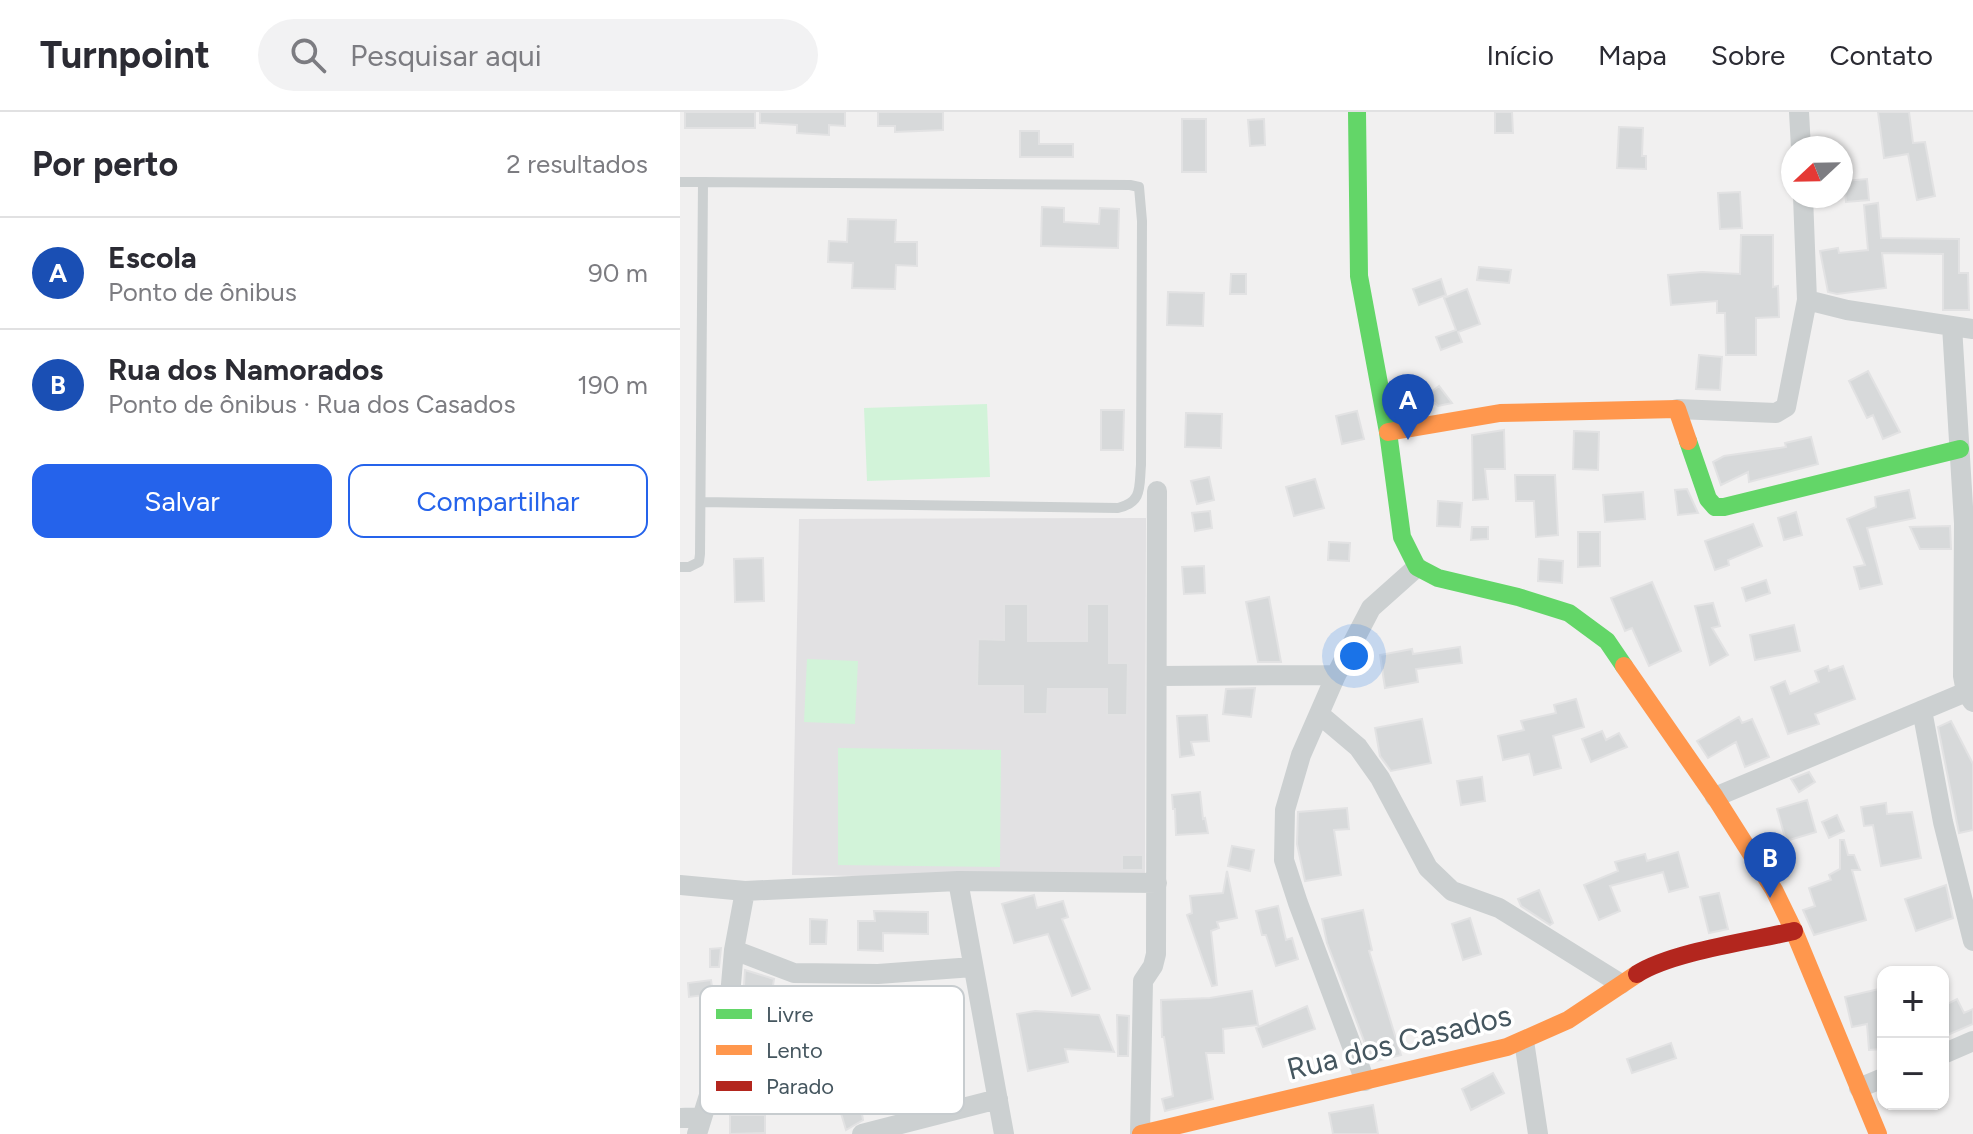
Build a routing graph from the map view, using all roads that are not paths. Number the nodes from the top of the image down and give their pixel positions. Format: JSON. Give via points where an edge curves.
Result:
{"nodes":[{"id":1,"x":1357,"y":112,"type":"edge"},
{"id":2,"x":1799,"y":112,"type":"edge"},
{"id":3,"x":1800,"y":136,"type":"edge"},
{"id":4,"x":680,"y":182,"type":"edge"},
{"id":5,"x":703,"y":182,"type":"junction"},
{"id":6,"x":1803,"y":208,"type":"edge"},
{"id":7,"x":1807,"y":300,"type":"junction"},
{"id":8,"x":1963,"y":327,"type":"edge"},
{"id":9,"x":1677,"y":409,"type":"junction"},
{"id":10,"x":1388,"y":432,"type":"junction"},
{"id":11,"x":1960,"y":449,"type":"junction"},
{"id":12,"x":1157,"y":491,"type":"dead end"},
{"id":13,"x":701,"y":502,"type":"junction"},
{"id":14,"x":1968,"y":523,"type":"edge"},
{"id":15,"x":680,"y":567,"type":"edge"},
{"id":16,"x":1417,"y":567,"type":"junction"},
{"id":17,"x":1336,"y":675,"type":"junction"},
{"id":18,"x":1158,"y":676,"type":"junction"},
{"id":19,"x":1970,"y":697,"type":"edge"},
{"id":20,"x":1922,"y":710,"type":"junction"},
{"id":21,"x":1319,"y":714,"type":"junction"},
{"id":22,"x":1715,"y":797,"type":"junction"},
{"id":23,"x":958,"y":881,"type":"junction"},
{"id":24,"x":1157,"y":883,"type":"junction"},
{"id":25,"x":680,"y":885,"type":"edge"},
{"id":26,"x":745,"y":891,"type":"junction"},
{"id":27,"x":1794,"y":931,"type":"junction"},
{"id":28,"x":1973,"y":941,"type":"edge"},
{"id":29,"x":734,"y":950,"type":"junction"},
{"id":30,"x":973,"y":967,"type":"junction"},
{"id":31,"x":1621,"y":984,"type":"junction"},
{"id":32,"x":731,"y":986,"type":"edge"},
{"id":33,"x":1524,"y":1041,"type":"junction"},
{"id":34,"x":1973,"y":1041,"type":"edge"},
{"id":35,"x":1949,"y":1051,"type":"edge"},
{"id":36,"x":1877,"y":1080,"type":"edge"},
{"id":37,"x":1365,"y":1081,"type":"junction"},
{"id":38,"x":1859,"y":1088,"type":"junction"},
{"id":39,"x":998,"y":1099,"type":"junction"},
{"id":40,"x":964,"y":1108,"type":"edge"},
{"id":41,"x":940,"y":1114,"type":"edge"},
{"id":42,"x":680,"y":1118,"type":"edge"},
{"id":43,"x":699,"y":1126,"type":"edge"},
{"id":44,"x":862,"y":1134,"type":"edge"},
{"id":45,"x":1004,"y":1134,"type":"edge"},
{"id":46,"x":1141,"y":1134,"type":"edge"},
{"id":47,"x":1538,"y":1134,"type":"edge"},
{"id":48,"x":1878,"y":1134,"type":"edge"}],
"edges":[{"from":1,"to":10,"type":"street","via":[[1359,276]]},
{"from":2,"to":3,"type":"street"},
{"from":4,"to":5,"type":"lane"},
{"from":5,"to":13,"type":"lane"},
{"from":5,"to":13,"type":"lane","via":[[1139,187],[1141,450],[1138,496],[1131,505],[1118,508]]},
{"from":6,"to":7,"type":"street"},
{"from":7,"to":8,"type":"street"},
{"from":7,"to":9,"type":"street","via":[[1786,407],[1776,413]]},
{"from":8,"to":11,"type":"street"},
{"from":9,"to":10,"type":"street","via":[[1500,413]]},
{"from":9,"to":11,"type":"street","via":[[1715,507]]},
{"from":10,"to":16,"type":"street","via":[[1402,537]]},
{"from":11,"to":14,"type":"street"},
{"from":12,"to":18,"type":"street"},
{"from":13,"to":15,"type":"lane","via":[[699,562]]},
{"from":14,"to":19,"type":"street","via":[[1963,676]]},
{"from":16,"to":17,"type":"street","via":[[1371,608]]},
{"from":16,"to":22,"type":"street","via":[[1438,578],[1569,613],[1607,641]]},
{"from":17,"to":18,"type":"street"},
{"from":17,"to":21,"type":"street"},
{"from":18,"to":24,"type":"street"},
{"from":19,"to":20,"type":"street"},
{"from":20,"to":22,"type":"street"},
{"from":20,"to":28,"type":"street"},
{"from":21,"to":31,"type":"street","via":[[1358,747],[1428,868],[1452,891],[1499,908]]},
{"from":21,"to":37,"type":"street","via":[[1285,810],[1284,860]]},
{"from":22,"to":27,"type":"street"},
{"from":23,"to":24,"type":"street"},
{"from":23,"to":26,"type":"street"},
{"from":23,"to":30,"type":"street"},
{"from":24,"to":46,"type":"street","via":[[1156,954],[1143,981]]},
{"from":25,"to":26,"type":"street"},
{"from":26,"to":29,"type":"street"},
{"from":27,"to":31,"type":"street","name":"Rua dos Casados","via":[[1680,957],[1648,967]]},
{"from":27,"to":38,"type":"street"},
{"from":29,"to":30,"type":"street","via":[[794,973]]},
{"from":29,"to":32,"type":"street"},
{"from":30,"to":39,"type":"street"},
{"from":31,"to":33,"type":"street","name":"Rua dos Casados","via":[[1596,1004]]},
{"from":33,"to":37,"type":"street","name":"Rua dos Casados"},
{"from":33,"to":47,"type":"street"},
{"from":34,"to":35,"type":"street"},
{"from":36,"to":38,"type":"street"},
{"from":37,"to":46,"type":"street","name":"Rua dos Casados"},
{"from":38,"to":48,"type":"street"},
{"from":39,"to":40,"type":"street"},
{"from":39,"to":45,"type":"street"},
{"from":41,"to":44,"type":"street"},
{"from":42,"to":43,"type":"street"}]}
